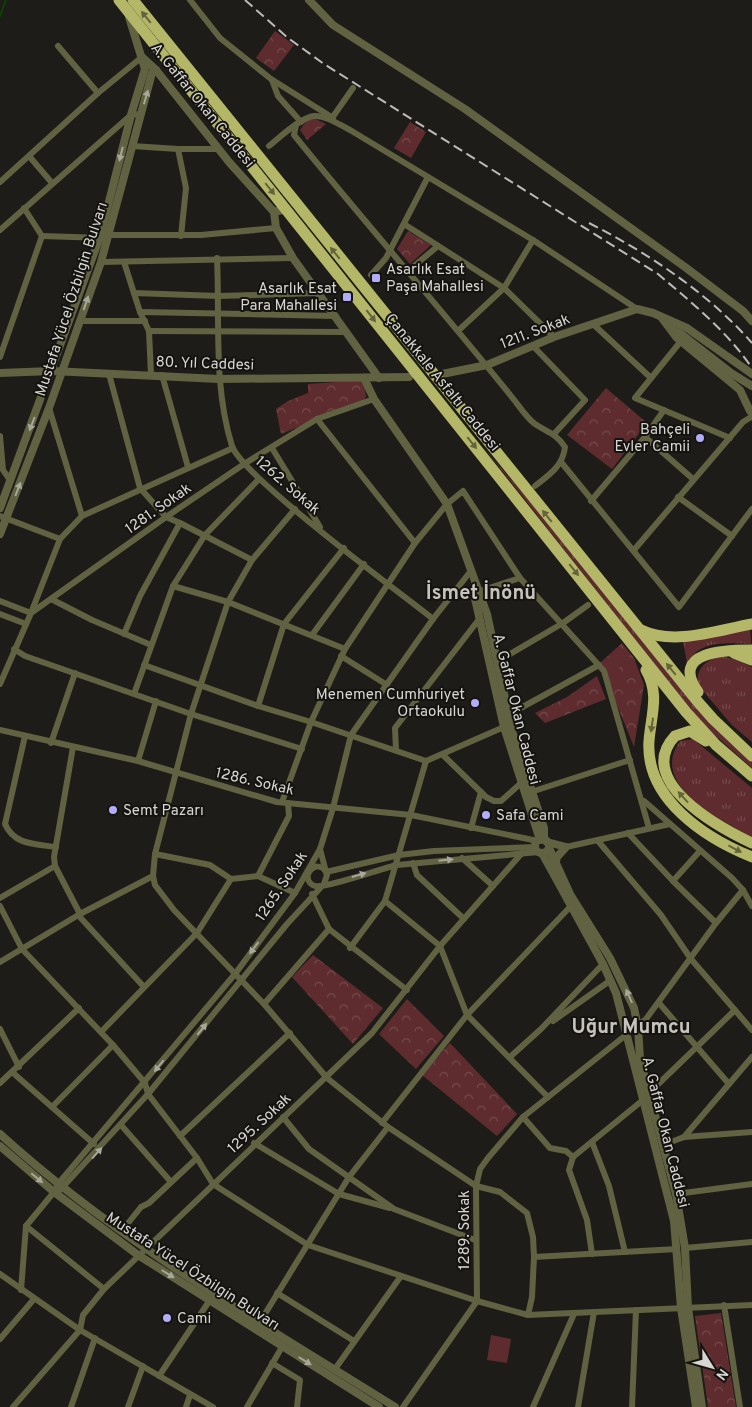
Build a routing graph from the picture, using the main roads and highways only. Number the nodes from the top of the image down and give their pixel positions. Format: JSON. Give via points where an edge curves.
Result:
{"nodes":[{"id":1,"x":126,"y":2,"type":"edge"},
{"id":2,"x":752,"y":624,"type":"edge"},
{"id":3,"x":638,"y":629,"type":"junction"},
{"id":4,"x":634,"y":646,"type":"junction"},
{"id":5,"x":728,"y":650,"type":"junction"},
{"id":6,"x":752,"y":650,"type":"edge"},
{"id":7,"x":752,"y":660,"type":"edge"},
{"id":8,"x":732,"y":738,"type":"junction"},
{"id":9,"x":752,"y":756,"type":"edge"},
{"id":10,"x":752,"y":776,"type":"edge"},
{"id":11,"x":752,"y":780,"type":"edge"},
{"id":12,"x":752,"y":843,"type":"edge"},
{"id":13,"x":752,"y":857,"type":"edge"}],
"edges":[{"from":3,"to":1,"type":"highway","name":"Çanakkale Asfaltı Caddesi","one_way":true},
{"from":1,"to":4,"type":"highway","name":"Çanakkale Asfaltı Caddesi","one_way":true,"via":[[286,209]]},
{"from":2,"to":3,"type":"highway","via":[[664,637]]},
{"from":8,"to":3,"type":"highway","name":"Çanakkale Asfaltı Caddesi","one_way":true,"via":[[702,708]]},
{"from":4,"to":10,"type":"highway","name":"Çanakkale Asfaltı Caddesi","via":[[695,723]]},
{"from":4,"to":13,"type":"highway","one_way":true,"via":[[654,690],[649,747],[655,776],[663,792],[673,806],[697,826]]},
{"from":5,"to":6,"type":"highway"},
{"from":5,"to":7,"type":"highway"},
{"from":5,"to":8,"type":"highway","via":[[702,657],[693,664],[690,674],[692,684]]},
{"from":8,"to":9,"type":"highway","name":"Çanakkale Asfaltı Caddesi"},
{"from":12,"to":11,"type":"highway","one_way":true,"via":[[714,823],[684,799],[671,783],[666,770],[668,746],[675,736],[690,731]]}]}
